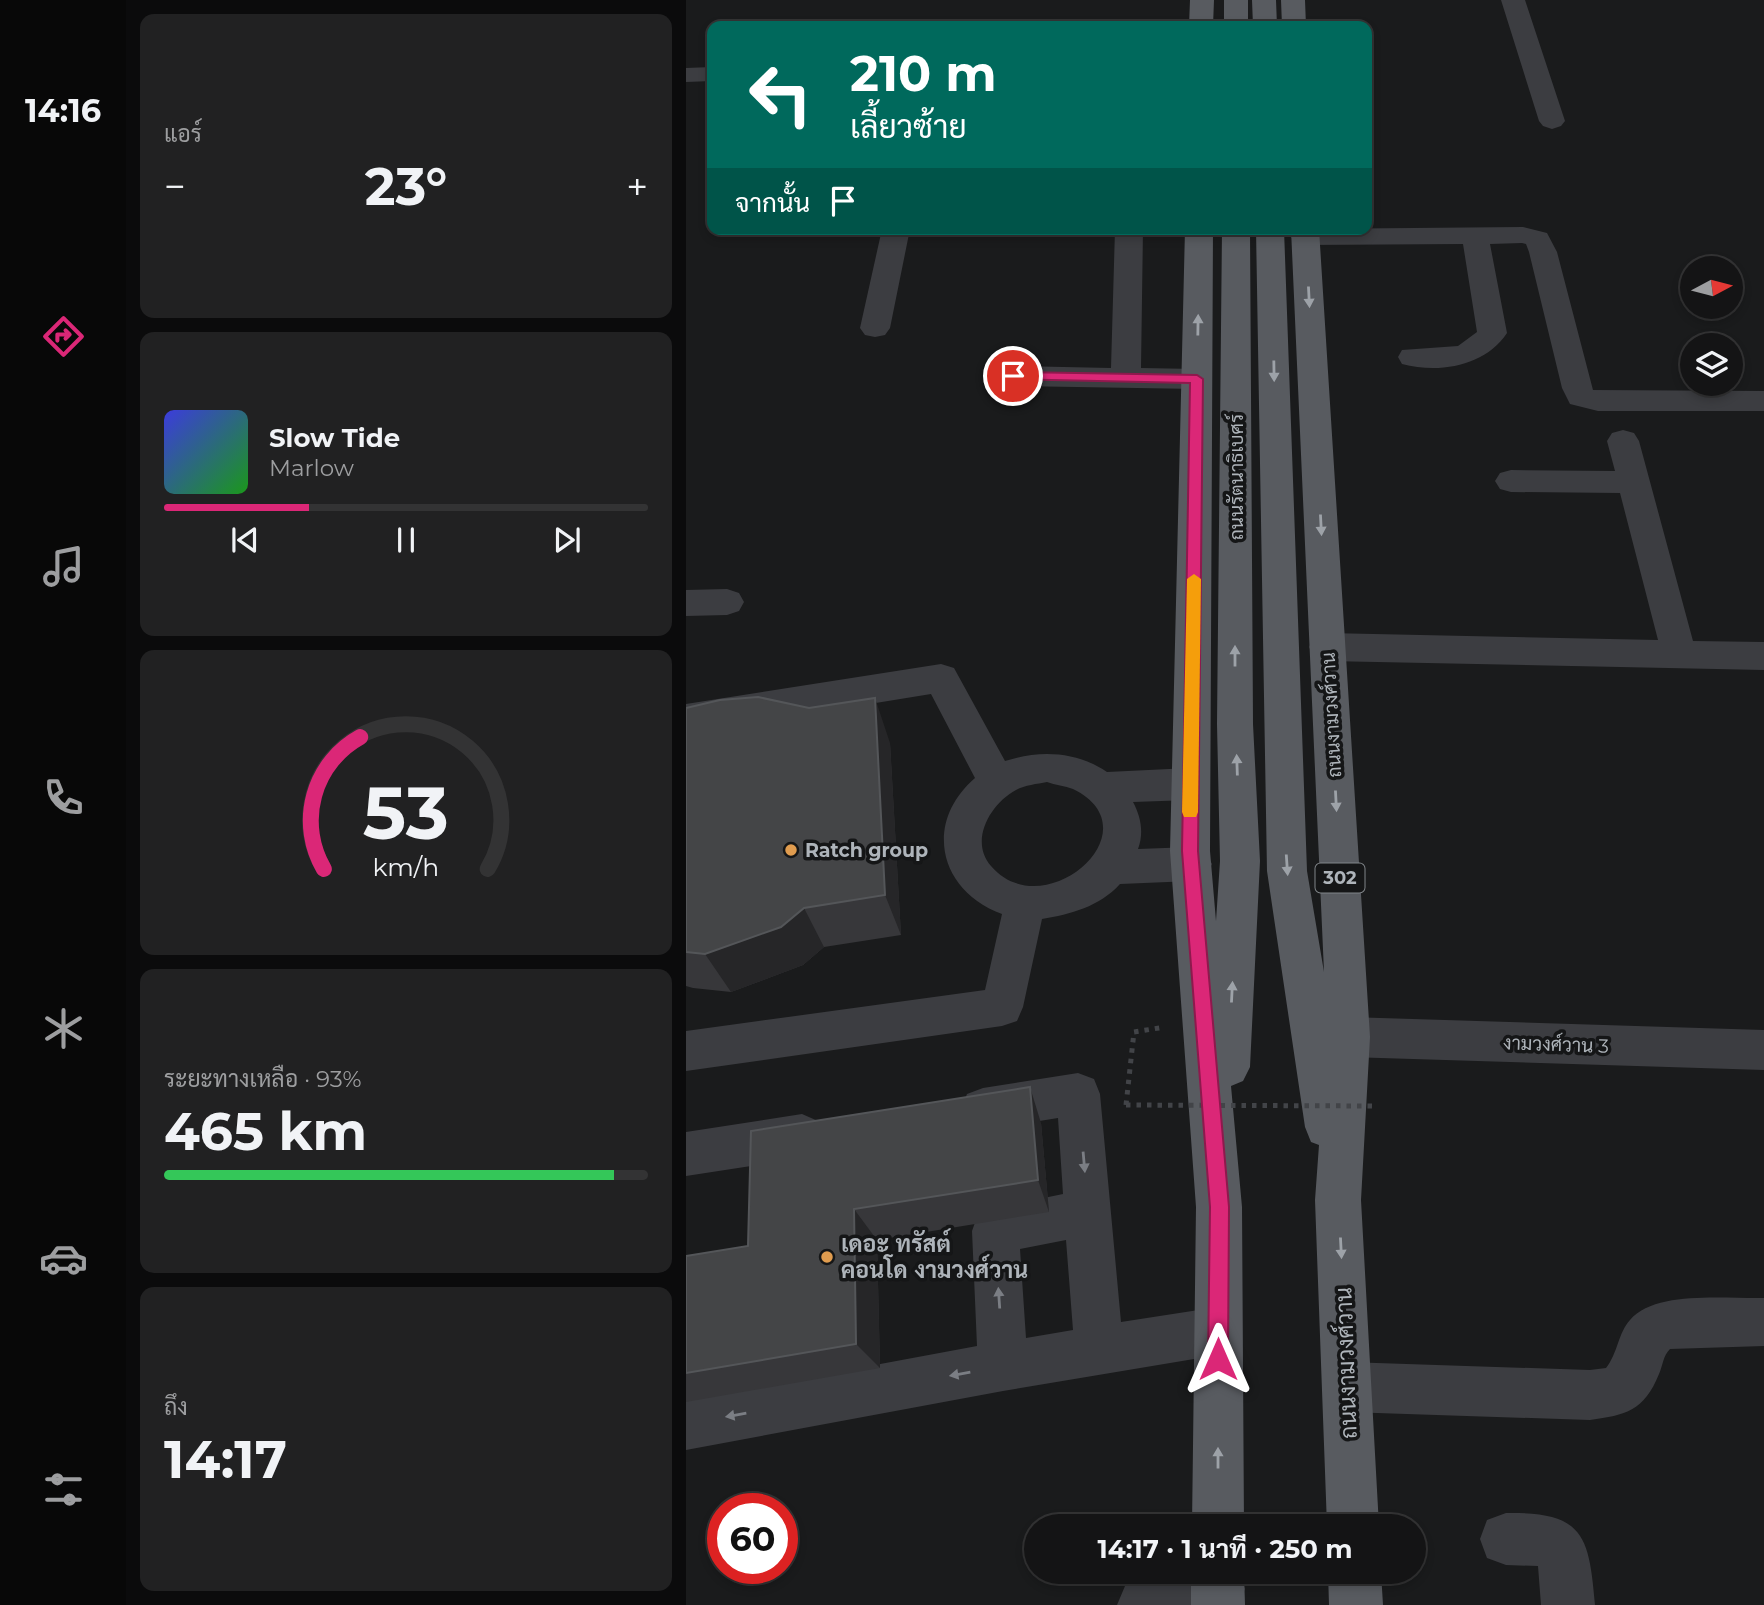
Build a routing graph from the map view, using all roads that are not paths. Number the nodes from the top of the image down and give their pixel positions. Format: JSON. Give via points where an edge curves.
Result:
{"nodes":[{"id":1,"x":1202,"y":0,"type":"edge"},
{"id":2,"x":1236,"y":0,"type":"edge"},
{"id":3,"x":1264,"y":0,"type":"edge"},
{"id":4,"x":1293,"y":0,"type":"edge"},
{"id":5,"x":1513,"y":0,"type":"edge"},
{"id":6,"x":1201,"y":21,"type":"edge"},
{"id":7,"x":1236,"y":21,"type":"edge"},
{"id":8,"x":1265,"y":21,"type":"edge"},
{"id":9,"x":1294,"y":21,"type":"edge"},
{"id":10,"x":707,"y":74,"type":"edge"},
{"id":11,"x":686,"y":75,"type":"edge"},
{"id":12,"x":1552,"y":121,"type":"dead end"},
{"id":13,"x":1372,"y":233,"type":"edge"},
{"id":14,"x":896,"y":235,"type":"edge"},
{"id":15,"x":1129,"y":235,"type":"edge"},
{"id":16,"x":1199,"y":235,"type":"edge"},
{"id":17,"x":1236,"y":235,"type":"edge"},
{"id":18,"x":1294,"y":235,"type":"edge"},
{"id":19,"x":1294,"y":235,"type":"edge"},
{"id":20,"x":1475,"y":235,"type":"junction"},
{"id":21,"x":874,"y":328,"type":"dead end"},
{"id":22,"x":1413,"y":357,"type":"dead end"},
{"id":23,"x":1013,"y":376,"type":"dead end"},
{"id":24,"x":1126,"y":378,"type":"junction"},
{"id":25,"x":1197,"y":379,"type":"junction"},
{"id":26,"x":1764,"y":401,"type":"edge"},
{"id":27,"x":1623,"y":441,"type":"dead end"},
{"id":28,"x":1511,"y":481,"type":"dead end"},
{"id":29,"x":1634,"y":482,"type":"junction"},
{"id":30,"x":727,"y":602,"type":"dead end"},
{"id":31,"x":686,"y":603,"type":"edge"},
{"id":32,"x":1328,"y":647,"type":"junction"},
{"id":33,"x":1679,"y":654,"type":"junction"},
{"id":34,"x":1764,"y":656,"type":"edge"},
{"id":35,"x":686,"y":719,"type":"edge"},
{"id":36,"x":1283,"y":724,"type":"joint"},
{"id":37,"x":997,"y":782,"type":"junction"},
{"id":38,"x":1190,"y":784,"type":"junction"},
{"id":39,"x":1102,"y":788,"type":"junction"},
{"id":40,"x":1192,"y":864,"type":"junction"},
{"id":41,"x":1110,"y":867,"type":"junction"},
{"id":42,"x":1025,"y":903,"type":"junction"},
{"id":43,"x":1348,"y":1037,"type":"junction"},
{"id":44,"x":1764,"y":1050,"type":"edge"},
{"id":45,"x":686,"y":1051,"type":"edge"},
{"id":46,"x":943,"y":1115,"type":"edge"},
{"id":47,"x":835,"y":1131,"type":"edge"},
{"id":48,"x":686,"y":1154,"type":"edge"},
{"id":49,"x":1339,"y":1200,"type":"junction"},
{"id":50,"x":1219,"y":1207,"type":"junction"},
{"id":51,"x":1088,"y":1212,"type":"junction"},
{"id":52,"x":1764,"y":1322,"type":"edge"},
{"id":53,"x":1218,"y":1331,"type":"junction"},
{"id":54,"x":1100,"y":1352,"type":"junction"},
{"id":55,"x":1003,"y":1366,"type":"junction"},
{"id":56,"x":1347,"y":1387,"type":"junction"},
{"id":57,"x":686,"y":1425,"type":"edge"},
{"id":58,"x":1218,"y":1514,"type":"edge"},
{"id":59,"x":1352,"y":1514,"type":"edge"},
{"id":60,"x":1506,"y":1539,"type":"dead end"},
{"id":61,"x":1355,"y":1584,"type":"edge"},
{"id":62,"x":1218,"y":1589,"type":"edge"},
{"id":63,"x":1144,"y":1605,"type":"edge"},
{"id":64,"x":1356,"y":1605,"type":"edge"},
{"id":65,"x":1569,"y":1605,"type":"edge"}],
"edges":[{"from":1,"to":6,"type":"main road"},
{"from":2,"to":7,"type":"main road"},
{"from":3,"to":8,"type":"main road"},
{"from":4,"to":9,"type":"main road"},
{"from":5,"to":12,"type":"street"},
{"from":10,"to":11,"type":"street"},
{"from":13,"to":20,"type":"street"},
{"from":14,"to":21,"type":"street"},
{"from":15,"to":24,"type":"street"},
{"from":25,"to":16,"type":"main road","one_way":true},
{"from":50,"to":17,"type":"main road","name":"ถนนรัตนาธิเบศร์","one_way":true,"via":[[1240,861],[1235,724]]},
{"from":18,"to":32,"type":"main road","name":"ถนนงามวงศ์วาน","number":"302","one_way":true},
{"from":19,"to":36,"type":"main road","name":"ถนนรัตนาธิเบศร์","one_way":true},
{"from":20,"to":22,"type":"street","via":[[1492,333],[1483,347],[1470,355]]},
{"from":20,"to":26,"type":"street","via":[[1537,239],[1581,397],[1598,401]]},
{"from":23,"to":24,"type":"street"},
{"from":24,"to":25,"type":"street"},
{"from":25,"to":38,"type":"main road"},
{"from":27,"to":29,"type":"street"},
{"from":28,"to":29,"type":"street"},
{"from":29,"to":33,"type":"street"},
{"from":30,"to":31,"type":"street"},
{"from":32,"to":33,"type":"street"},
{"from":32,"to":43,"type":"main road","name":"ถนนงามวงศ์วาน","number":"302","one_way":true},
{"from":33,"to":34,"type":"street"},
{"from":35,"to":37,"type":"street","via":[[941,678]]},
{"from":36,"to":49,"type":"main road","name":"ถนนงามวงศ์วาน","one_way":true,"via":[[1287,871]]},
{"from":37,"to":39,"type":"street","via":[[1021,771],[1047,767],[1072,770]]},
{"from":37,"to":42,"type":"street","via":[[978,798],[966,818],[962,840],[966,863],[979,882],[999,896]]},
{"from":38,"to":39,"type":"street"},
{"from":38,"to":40,"type":"main road"},
{"from":39,"to":41,"type":"street","via":[[1112,795],[1122,815],[1123,838]]},
{"from":40,"to":41,"type":"street"},
{"from":40,"to":50,"type":"main road"},
{"from":41,"to":42,"type":"street","via":[[1079,894]]},
{"from":42,"to":45,"type":"street","via":[[1002,1007]]},
{"from":43,"to":44,"type":"street","name":"งามวงศ์วาน 3"},
{"from":43,"to":49,"type":"main road","name":"ถนนงามวงศ์วาน","number":"302"},
{"from":46,"to":51,"type":"street","one_way":true,"via":[[1078,1094]]},
{"from":47,"to":48,"type":"street"},
{"from":49,"to":56,"type":"main road","name":"ถนนงามวงศ์วาน","number":"302","one_way":true},
{"from":50,"to":53,"type":"main road"},
{"from":51,"to":54,"type":"street"},
{"from":55,"to":51,"type":"street","one_way":true,"via":[[995,1231]]},
{"from":52,"to":56,"type":"street","via":[[1660,1325],[1645,1339],[1636,1370],[1619,1391],[1590,1395]]},
{"from":53,"to":54,"type":"street"},
{"from":58,"to":53,"type":"main road","one_way":true},
{"from":54,"to":55,"type":"street"},
{"from":55,"to":57,"type":"street","one_way":true},
{"from":56,"to":59,"type":"main road","name":"ถนนงามวงศ์วาน","number":"302"},
{"from":60,"to":65,"type":"street","via":[[1557,1544],[1563,1555]]},
{"from":61,"to":64,"type":"main road"},
{"from":62,"to":63,"type":"street"}]}
